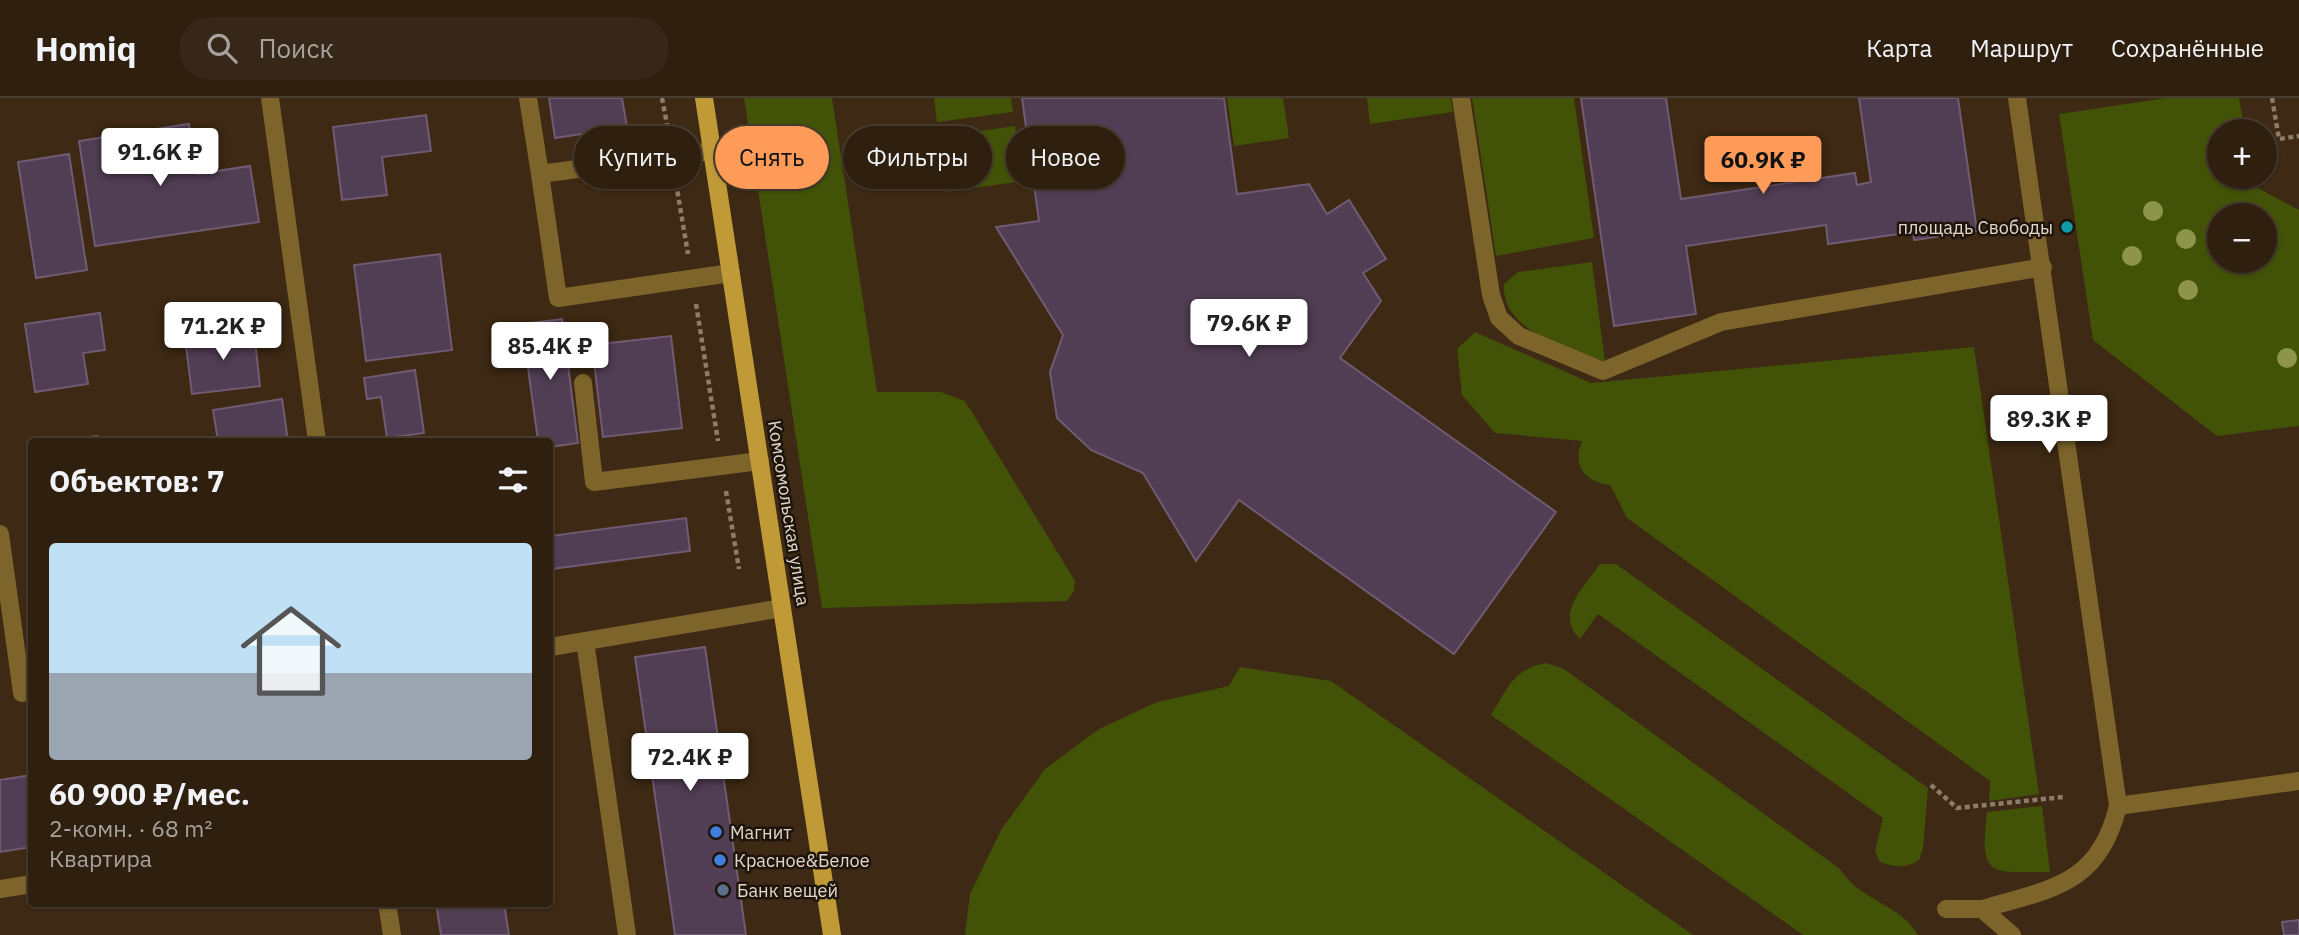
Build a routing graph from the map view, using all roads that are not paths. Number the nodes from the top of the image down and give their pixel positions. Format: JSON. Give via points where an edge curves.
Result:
{"nodes":[{"id":1,"x":270,"y":98,"type":"edge"},
{"id":2,"x":527,"y":98,"type":"edge"},
{"id":3,"x":704,"y":98,"type":"edge"},
{"id":4,"x":1461,"y":98,"type":"edge"},
{"id":5,"x":2017,"y":98,"type":"edge"},
{"id":6,"x":712,"y":151,"type":"junction"},
{"id":7,"x":540,"y":174,"type":"junction"},
{"id":8,"x":2043,"y":267,"type":"junction"},
{"id":9,"x":731,"y":273,"type":"junction"},
{"id":10,"x":583,"y":383,"type":"dead end"},
{"id":11,"x":317,"y":438,"type":"edge"},
{"id":12,"x":760,"y":461,"type":"junction"},
{"id":13,"x":0,"y":534,"type":"edge"},
{"id":14,"x":782,"y":608,"type":"junction"},
{"id":15,"x":585,"y":641,"type":"junction"},
{"id":16,"x":553,"y":647,"type":"edge"},
{"id":17,"x":22,"y":693,"type":"dead end"},
{"id":18,"x":2299,"y":781,"type":"edge"},
{"id":19,"x":2118,"y":806,"type":"junction"},
{"id":20,"x":28,"y":885,"type":"edge"},
{"id":21,"x":0,"y":889,"type":"edge"},
{"id":22,"x":388,"y":907,"type":"edge"},
{"id":23,"x":1947,"y":909,"type":"dead end"},
{"id":24,"x":1982,"y":909,"type":"junction"},
{"id":25,"x":392,"y":935,"type":"edge"},
{"id":26,"x":627,"y":935,"type":"edge"},
{"id":27,"x":832,"y":935,"type":"edge"},
{"id":28,"x":2012,"y":935,"type":"edge"}],
"edges":[{"from":1,"to":11,"type":"street"},
{"from":2,"to":7,"type":"street"},
{"from":3,"to":6,"type":"main road","name":"Комсомольская улица"},
{"from":4,"to":8,"type":"street","via":[[1491,295],[1499,318],[1518,336],[1603,371],[1721,322]]},
{"from":5,"to":8,"type":"street"},
{"from":6,"to":7,"type":"street"},
{"from":6,"to":9,"type":"main road","name":"Комсомольская улица"},
{"from":7,"to":9,"type":"street","via":[[558,298]]},
{"from":8,"to":19,"type":"street"},
{"from":9,"to":12,"type":"main road","name":"Комсомольская улица"},
{"from":10,"to":12,"type":"street","via":[[594,482]]},
{"from":12,"to":14,"type":"main road","name":"Комсомольская улица"},
{"from":13,"to":17,"type":"street"},
{"from":14,"to":15,"type":"street"},
{"from":14,"to":27,"type":"main road","name":"Комсомольская улица"},
{"from":15,"to":16,"type":"street"},
{"from":15,"to":26,"type":"street"},
{"from":18,"to":19,"type":"street"},
{"from":19,"to":24,"type":"street","via":[[2113,828],[2095,860],[2073,878]]},
{"from":20,"to":21,"type":"street"},
{"from":22,"to":25,"type":"street"},
{"from":23,"to":24,"type":"street"},
{"from":24,"to":28,"type":"street"}]}
